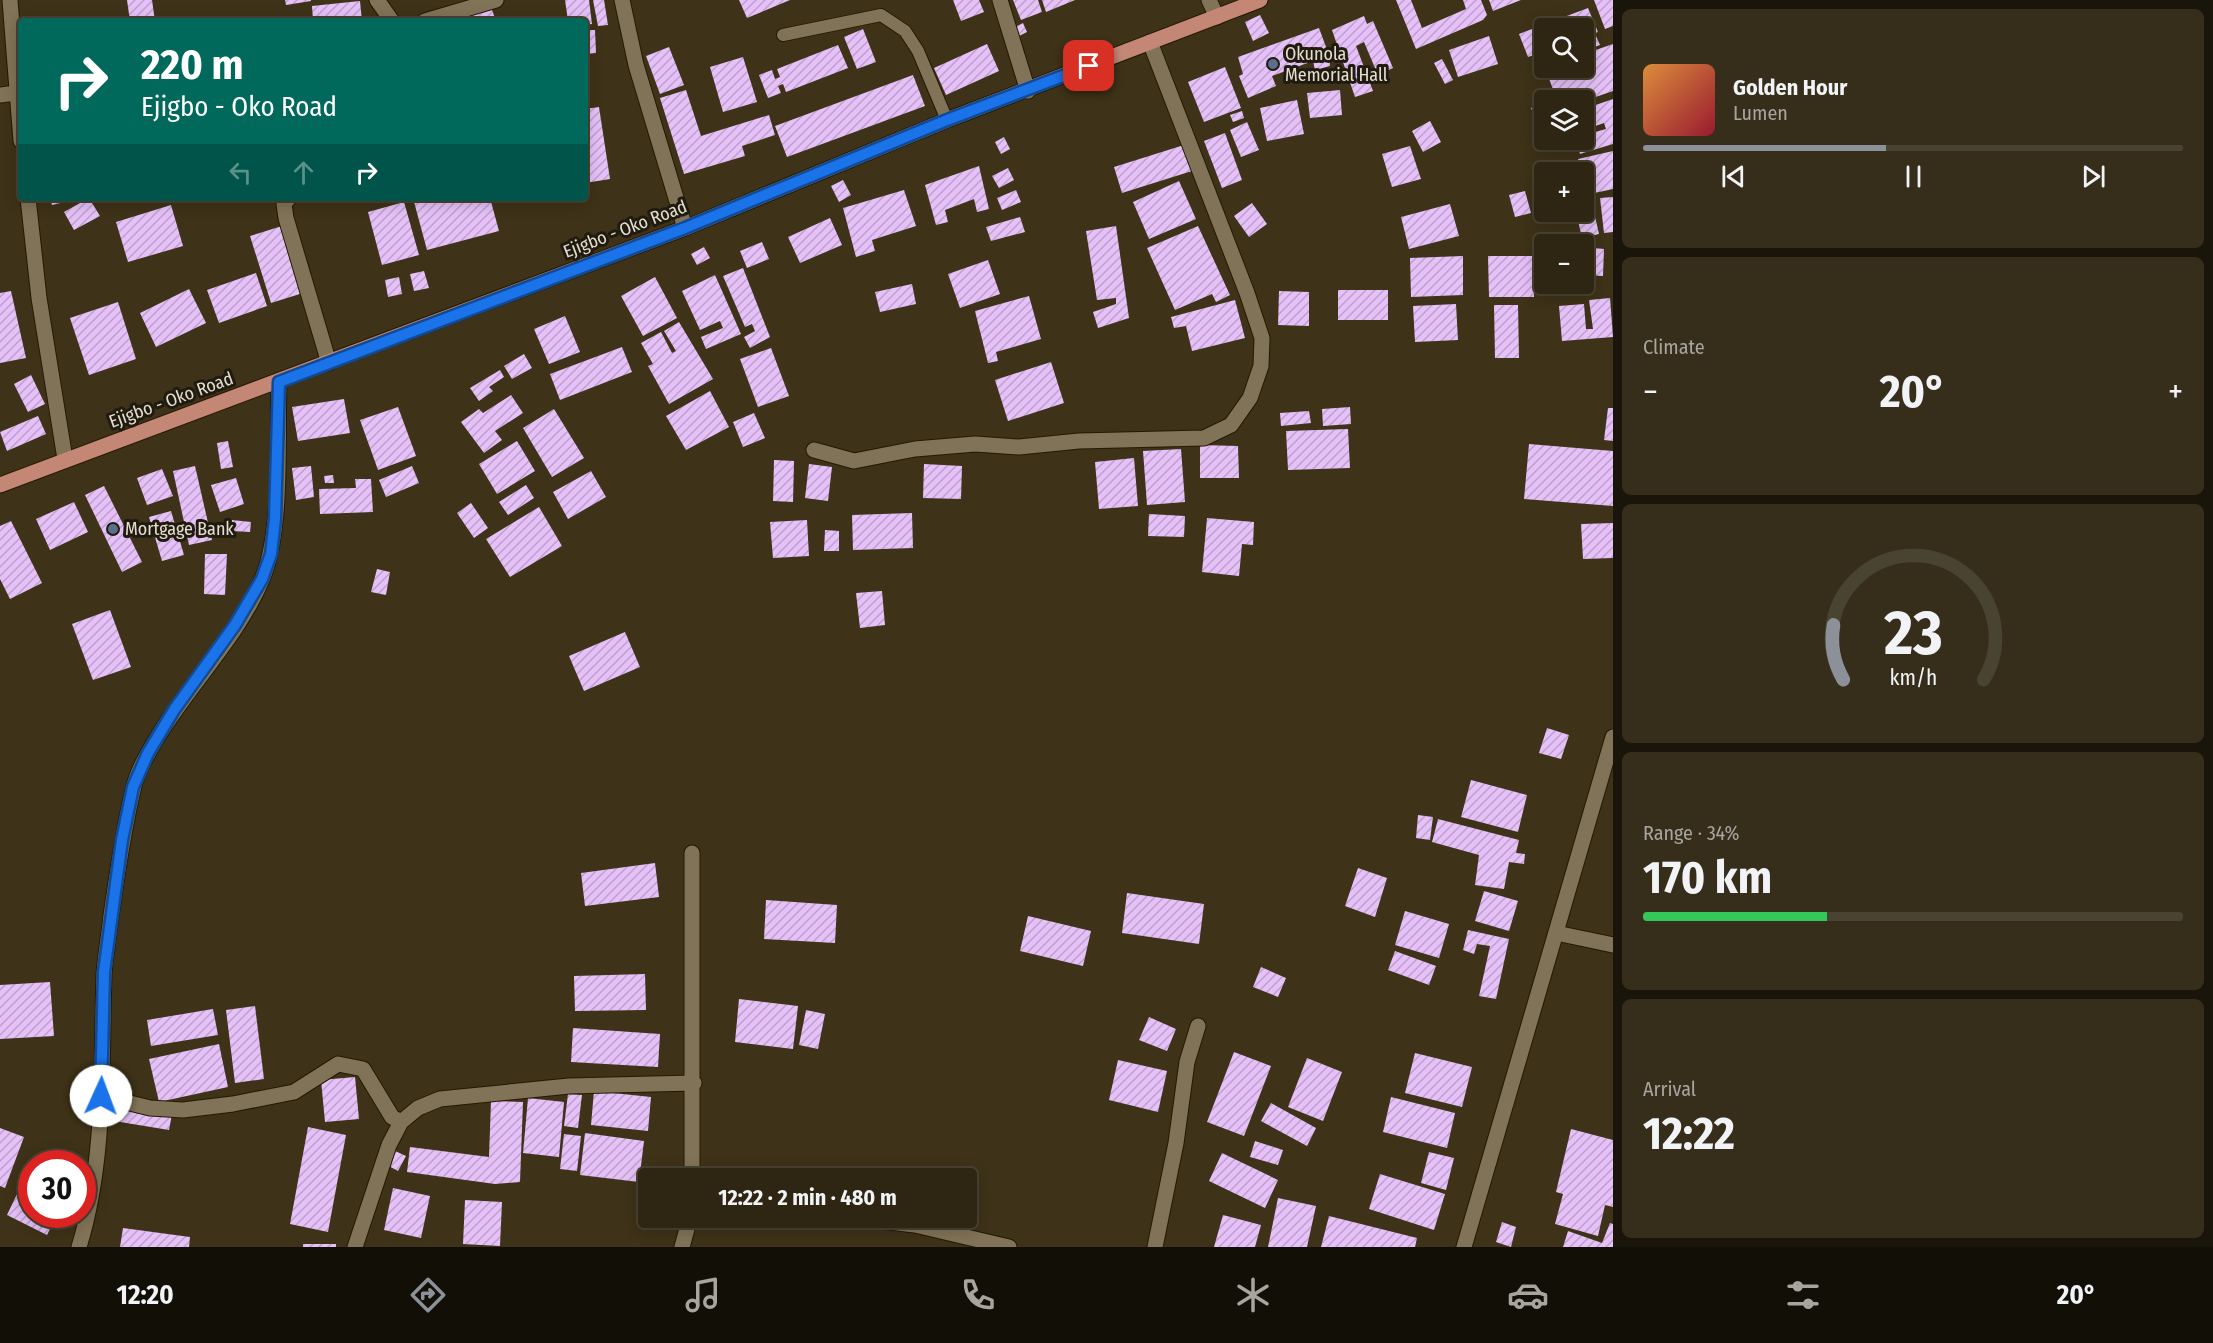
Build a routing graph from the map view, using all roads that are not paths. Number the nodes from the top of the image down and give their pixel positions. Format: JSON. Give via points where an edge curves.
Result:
{"nodes":[{"id":1,"x":10,"y":0,"type":"edge"},
{"id":2,"x":377,"y":0,"type":"edge"},
{"id":3,"x":496,"y":0,"type":"edge"},
{"id":4,"x":622,"y":0,"type":"edge"},
{"id":5,"x":1000,"y":0,"type":"edge"},
{"id":6,"x":1209,"y":0,"type":"edge"},
{"id":7,"x":1260,"y":0,"type":"edge"},
{"id":8,"x":1217,"y":17,"type":"junction"},
{"id":9,"x":391,"y":18,"type":"edge"},
{"id":10,"x":435,"y":18,"type":"edge"},
{"id":11,"x":783,"y":35,"type":"dead end"},
{"id":12,"x":1150,"y":42,"type":"junction"},
{"id":13,"x":1028,"y":91,"type":"junction"},
{"id":14,"x":16,"y":93,"type":"junction"},
{"id":15,"x":0,"y":95,"type":"edge"},
{"id":16,"x":18,"y":112,"type":"edge"},
{"id":17,"x":947,"y":120,"type":"junction"},
{"id":18,"x":28,"y":201,"type":"edge"},
{"id":19,"x":287,"y":201,"type":"edge"},
{"id":20,"x":685,"y":228,"type":"junction"},
{"id":21,"x":328,"y":363,"type":"junction"},
{"id":22,"x":279,"y":382,"type":"junction"},
{"id":23,"x":814,"y":450,"type":"dead end"},
{"id":24,"x":65,"y":459,"type":"junction"},
{"id":25,"x":0,"y":485,"type":"edge"},
{"id":26,"x":1613,"y":737,"type":"edge"},
{"id":27,"x":692,"y":853,"type":"dead end"},
{"id":28,"x":1556,"y":933,"type":"junction"},
{"id":29,"x":1613,"y":945,"type":"edge"},
{"id":30,"x":1198,"y":1026,"type":"dead end"},
{"id":31,"x":694,"y":1083,"type":"junction"},
{"id":32,"x":101,"y":1096,"type":"junction"},
{"id":33,"x":401,"y":1122,"type":"junction"},
{"id":34,"x":692,"y":1168,"type":"edge"},
{"id":35,"x":687,"y":1228,"type":"edge"},
{"id":36,"x":928,"y":1228,"type":"edge"},
{"id":37,"x":79,"y":1247,"type":"edge"},
{"id":38,"x":355,"y":1247,"type":"edge"},
{"id":39,"x":682,"y":1247,"type":"edge"},
{"id":40,"x":1010,"y":1247,"type":"edge"},
{"id":41,"x":1155,"y":1247,"type":"edge"},
{"id":42,"x":1464,"y":1247,"type":"edge"}],
"edges":[{"from":1,"to":14,"type":"street"},
{"from":2,"to":9,"type":"street"},
{"from":3,"to":10,"type":"street"},
{"from":4,"to":20,"type":"street","via":[[636,65]]},
{"from":5,"to":13,"type":"street"},
{"from":6,"to":8,"type":"street"},
{"from":7,"to":8,"type":"main road","name":"Ejigbo - Oko Road"},
{"from":8,"to":12,"type":"main road","name":"Ejigbo - Oko Road"},
{"from":11,"to":17,"type":"lane","via":[[881,15],[905,30]]},
{"from":12,"to":13,"type":"main road","name":"Ejigbo - Oko Road"},
{"from":12,"to":23,"type":"street","via":[[1262,338],[1261,366],[1250,398],[1231,425],[1204,438],[1079,441],[1019,447],[975,444],[854,460]]},
{"from":13,"to":17,"type":"main road","name":"Ejigbo - Oko Road"},
{"from":14,"to":15,"type":"street"},
{"from":14,"to":16,"type":"street"},
{"from":17,"to":20,"type":"main road","name":"Ejigbo - Oko Road"},
{"from":18,"to":24,"type":"street","via":[[39,298]]},
{"from":19,"to":21,"type":"street","via":[[286,218]]},
{"from":20,"to":21,"type":"main road","name":"Ejigbo - Oko Road"},
{"from":21,"to":22,"type":"main road","name":"Ejigbo - Oko Road"},
{"from":22,"to":24,"type":"main road","name":"Ejigbo - Oko Road"},
{"from":22,"to":32,"type":"street","via":[[271,554],[262,579],[235,625],[174,710],[133,787],[104,972]]},
{"from":24,"to":25,"type":"main road","name":"Ejigbo - Oko Road"},
{"from":26,"to":28,"type":"street"},
{"from":27,"to":31,"type":"street"},
{"from":28,"to":29,"type":"street"},
{"from":28,"to":42,"type":"street"},
{"from":30,"to":41,"type":"street","via":[[1187,1062]]},
{"from":31,"to":33,"type":"street","via":[[569,1086],[440,1099],[418,1108]]},
{"from":31,"to":34,"type":"street"},
{"from":32,"to":33,"type":"street","via":[[150,1108],[183,1110],[233,1104],[294,1092],[338,1065],[363,1069],[388,1112]]},
{"from":32,"to":37,"type":"street","via":[[96,1168]]},
{"from":33,"to":38,"type":"street","via":[[388,1145]]},
{"from":35,"to":39,"type":"street"},
{"from":36,"to":40,"type":"street"}]}
